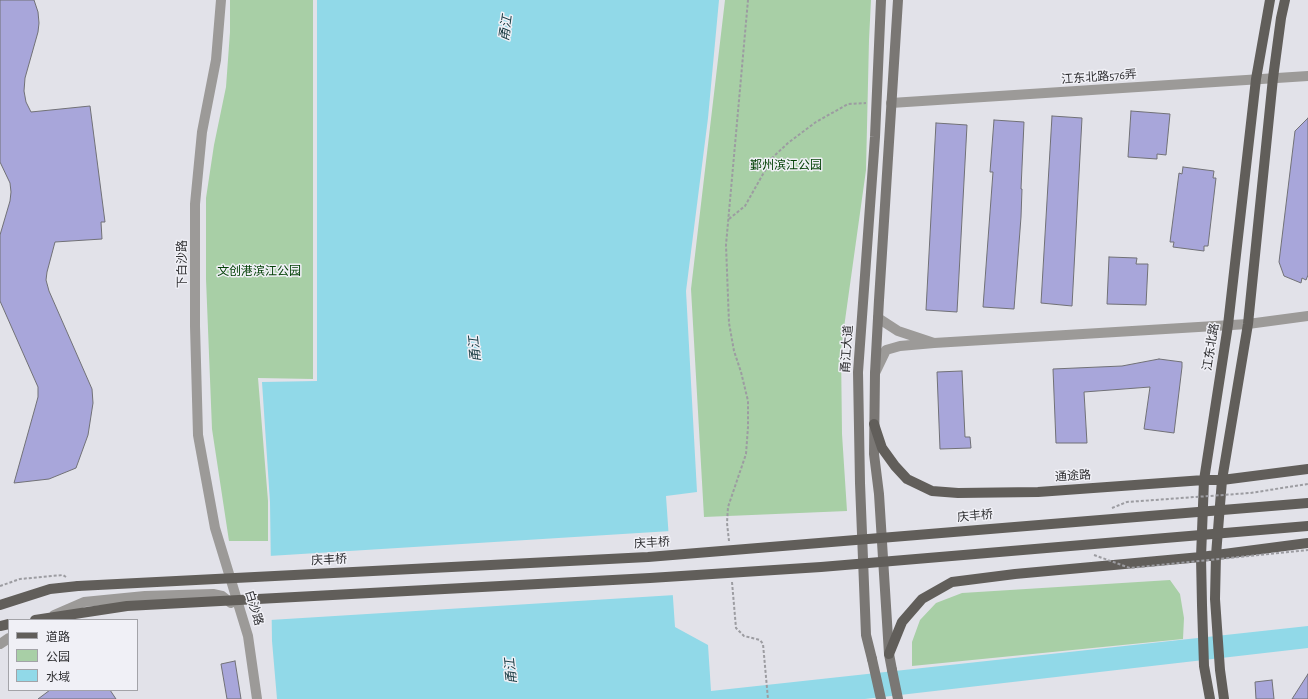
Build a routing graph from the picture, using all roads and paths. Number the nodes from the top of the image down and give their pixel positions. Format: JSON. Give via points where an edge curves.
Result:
{"nodes":[{"id":1,"x":221,"y":0,"type":"edge"},
{"id":2,"x":748,"y":0,"type":"edge"},
{"id":3,"x":880,"y":0,"type":"edge"},
{"id":4,"x":898,"y":0,"type":"edge"},
{"id":5,"x":1270,"y":0,"type":"edge"},
{"id":6,"x":1285,"y":0,"type":"edge"},
{"id":7,"x":1308,"y":76,"type":"edge"},
{"id":8,"x":1274,"y":78,"type":"junction"},
{"id":9,"x":1256,"y":79,"type":"junction"},
{"id":10,"x":876,"y":103,"type":"junction"},
{"id":11,"x":891,"y":103,"type":"junction"},
{"id":12,"x":728,"y":220,"type":"junction"},
{"id":13,"x":1308,"y":316,"type":"edge"},
{"id":14,"x":878,"y":318,"type":"junction"},
{"id":15,"x":1248,"y":324,"type":"junction"},
{"id":16,"x":1228,"y":325,"type":"junction"},
{"id":17,"x":934,"y":343,"type":"junction"},
{"id":18,"x":875,"y":373,"type":"junction"},
{"id":19,"x":874,"y":424,"type":"junction"},
{"id":20,"x":1308,"y":469,"type":"edge"},
{"id":21,"x":1204,"y":480,"type":"junction"},
{"id":22,"x":1222,"y":480,"type":"junction"},
{"id":23,"x":1308,"y":484,"type":"edge"},
{"id":24,"x":1308,"y":503,"type":"edge"},
{"id":25,"x":1112,"y":508,"type":"dead end"},
{"id":26,"x":1308,"y":526,"type":"edge"},
{"id":27,"x":215,"y":528,"type":"joint"},
{"id":28,"x":1308,"y":543,"type":"edge"},
{"id":29,"x":729,"y":545,"type":"dead end"},
{"id":30,"x":1308,"y":550,"type":"edge"},
{"id":31,"x":1089,"y":553,"type":"dead end"},
{"id":32,"x":1216,"y":556,"type":"junction"},
{"id":33,"x":1201,"y":557,"type":"junction"},
{"id":34,"x":731,"y":576,"type":"dead end"},
{"id":35,"x":0,"y":586,"type":"edge"},
{"id":36,"x":78,"y":586,"type":"junction"},
{"id":37,"x":0,"y":605,"type":"edge"},
{"id":38,"x":243,"y":618,"type":"junction"},
{"id":39,"x":42,"y":619,"type":"edge"},
{"id":40,"x":45,"y":619,"type":"edge"},
{"id":41,"x":889,"y":654,"type":"junction"},
{"id":42,"x":257,"y":699,"type":"edge"},
{"id":43,"x":768,"y":699,"type":"edge"},
{"id":44,"x":881,"y":699,"type":"edge"},
{"id":45,"x":898,"y":699,"type":"edge"},
{"id":46,"x":1210,"y":699,"type":"edge"},
{"id":47,"x":1224,"y":699,"type":"edge"}],
"edges":[{"from":1,"to":27,"type":"street","name":"下白沙路","via":[[216,60],[202,132],[194,257],[198,435]]},
{"from":2,"to":12,"type":"path"},
{"from":3,"to":10,"type":"main road","name":"甬江大道"},
{"from":4,"to":11,"type":"main road"},
{"from":5,"to":9,"type":"main road","name":"江东北路"},
{"from":6,"to":8,"type":"main road"},
{"from":7,"to":8,"type":"street","name":"江东北路576弄"},
{"from":8,"to":9,"type":"street","name":"江东北路576弄"},
{"from":8,"to":15,"type":"main road"},
{"from":9,"to":11,"type":"street","name":"江东北路576弄"},
{"from":9,"to":16,"type":"main road","name":"江东北路"},
{"from":10,"to":12,"type":"path","via":[[848,104],[816,122],[788,143],[772,158],[745,206]]},
{"from":10,"to":44,"type":"main road","name":"甬江大道","bridge":true,"via":[[858,372],[866,635]]},
{"from":11,"to":14,"type":"main road"},
{"from":12,"to":29,"type":"path","via":[[726,245],[729,323],[734,352],[748,401],[746,454],[728,507]]},
{"from":13,"to":15,"type":"street"},
{"from":14,"to":17,"type":"street","via":[[898,331]]},
{"from":14,"to":18,"type":"main road"},
{"from":15,"to":16,"type":"street"},
{"from":15,"to":22,"type":"main road"},
{"from":16,"to":17,"type":"street"},
{"from":16,"to":21,"type":"main road","name":"江东北路"},
{"from":17,"to":18,"type":"street","via":[[886,350]]},
{"from":18,"to":19,"type":"main road"},
{"from":19,"to":21,"type":"main road","name":"通途路","via":[[882,448],[895,466],[907,479],[932,491],[1038,492]]},
{"from":19,"to":41,"type":"main road"},
{"from":20,"to":22,"type":"main road","name":"通途路"},
{"from":21,"to":22,"type":"main road","name":"通途路"},
{"from":21,"to":33,"type":"main road","name":"江东北路"},
{"from":22,"to":32,"type":"main road"},
{"from":23,"to":25,"type":"path","bridge":true,"via":[[1250,493],[1127,502]]},
{"from":24,"to":36,"type":"main road","name":"庆丰桥","bridge":true,"via":[[648,557]]},
{"from":26,"to":39,"type":"main road","bridge":true,"via":[[821,567],[127,606]]},
{"from":27,"to":38,"type":"street","name":"白沙路"},
{"from":28,"to":32,"type":"main road"},
{"from":30,"to":31,"type":"path","bridge":true,"via":[[1130,568]]},
{"from":32,"to":33,"type":"main road"},
{"from":32,"to":47,"type":"main road","via":[[1215,599]]},
{"from":33,"to":41,"type":"main road","via":[[952,582],[922,599],[902,622]]},
{"from":33,"to":46,"type":"main road","name":"江东北路","via":[[1204,666]]},
{"from":34,"to":43,"type":"path","via":[[736,628],[744,636],[760,640],[763,644]]},
{"from":35,"to":36,"type":"path","via":[[20,579],[64,576]]},
{"from":36,"to":37,"type":"main road","name":"庆丰桥","via":[[50,589]]},
{"from":38,"to":40,"type":"street","via":[[235,606],[222,596],[213,594],[145,596],[84,602]]},
{"from":38,"to":42,"type":"street","name":"白沙路"},
{"from":41,"to":45,"type":"main road","bridge":true}]}
